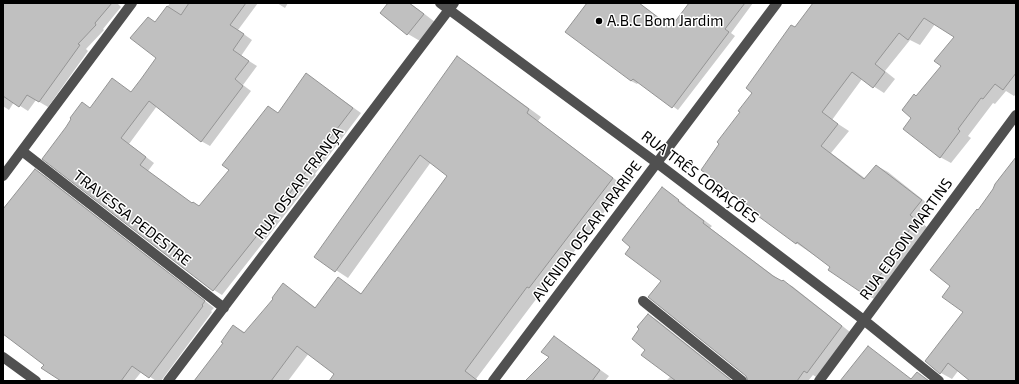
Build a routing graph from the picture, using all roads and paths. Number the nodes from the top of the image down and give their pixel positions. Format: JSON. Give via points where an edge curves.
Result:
{"nodes":[{"id":1,"x":132,"y":3,"type":"edge"},
{"id":2,"x":440,"y":3,"type":"edge"},
{"id":3,"x":777,"y":3,"type":"edge"},
{"id":4,"x":452,"y":6,"type":"edge"},
{"id":5,"x":1016,"y":115,"type":"edge"},
{"id":6,"x":22,"y":151,"type":"junction"},
{"id":7,"x":657,"y":163,"type":"junction"},
{"id":8,"x":3,"y":176,"type":"edge"},
{"id":9,"x":643,"y":301,"type":"dead end"},
{"id":10,"x":224,"y":308,"type":"junction"},
{"id":11,"x":865,"y":321,"type":"junction"},
{"id":12,"x":3,"y":356,"type":"edge"},
{"id":13,"x":36,"y":381,"type":"edge"},
{"id":14,"x":168,"y":381,"type":"edge"},
{"id":15,"x":493,"y":381,"type":"edge"},
{"id":16,"x":742,"y":381,"type":"edge"},
{"id":17,"x":819,"y":381,"type":"edge"},
{"id":18,"x":939,"y":381,"type":"edge"}],
"edges":[{"from":1,"to":6,"type":"street"},
{"from":2,"to":4,"type":"street","name":"RUA TRÊS CORAÇÕES"},
{"from":3,"to":7,"type":"street","name":"AVENIDA OSCAR ARARIPE"},
{"from":4,"to":7,"type":"street","name":"RUA TRÊS CORAÇÕES"},
{"from":4,"to":10,"type":"street","name":"RUA OSCAR FRANÇA"},
{"from":5,"to":11,"type":"street","name":"RUA EDSON MARTINS"},
{"from":6,"to":8,"type":"street"},
{"from":6,"to":10,"type":"street","name":"TRAVESSA PEDESTRE"},
{"from":7,"to":11,"type":"street","name":"RUA TRÊS CORAÇÕES"},
{"from":7,"to":15,"type":"street","name":"AVENIDA OSCAR ARARIPE"},
{"from":9,"to":16,"type":"street"},
{"from":10,"to":14,"type":"street","name":"RUA OSCAR FRANÇA"},
{"from":11,"to":17,"type":"street","name":"RUA EDSON MARTINS"},
{"from":11,"to":18,"type":"street","name":"RUA TRÊS CORAÇÕES"},
{"from":12,"to":13,"type":"street"}]}
